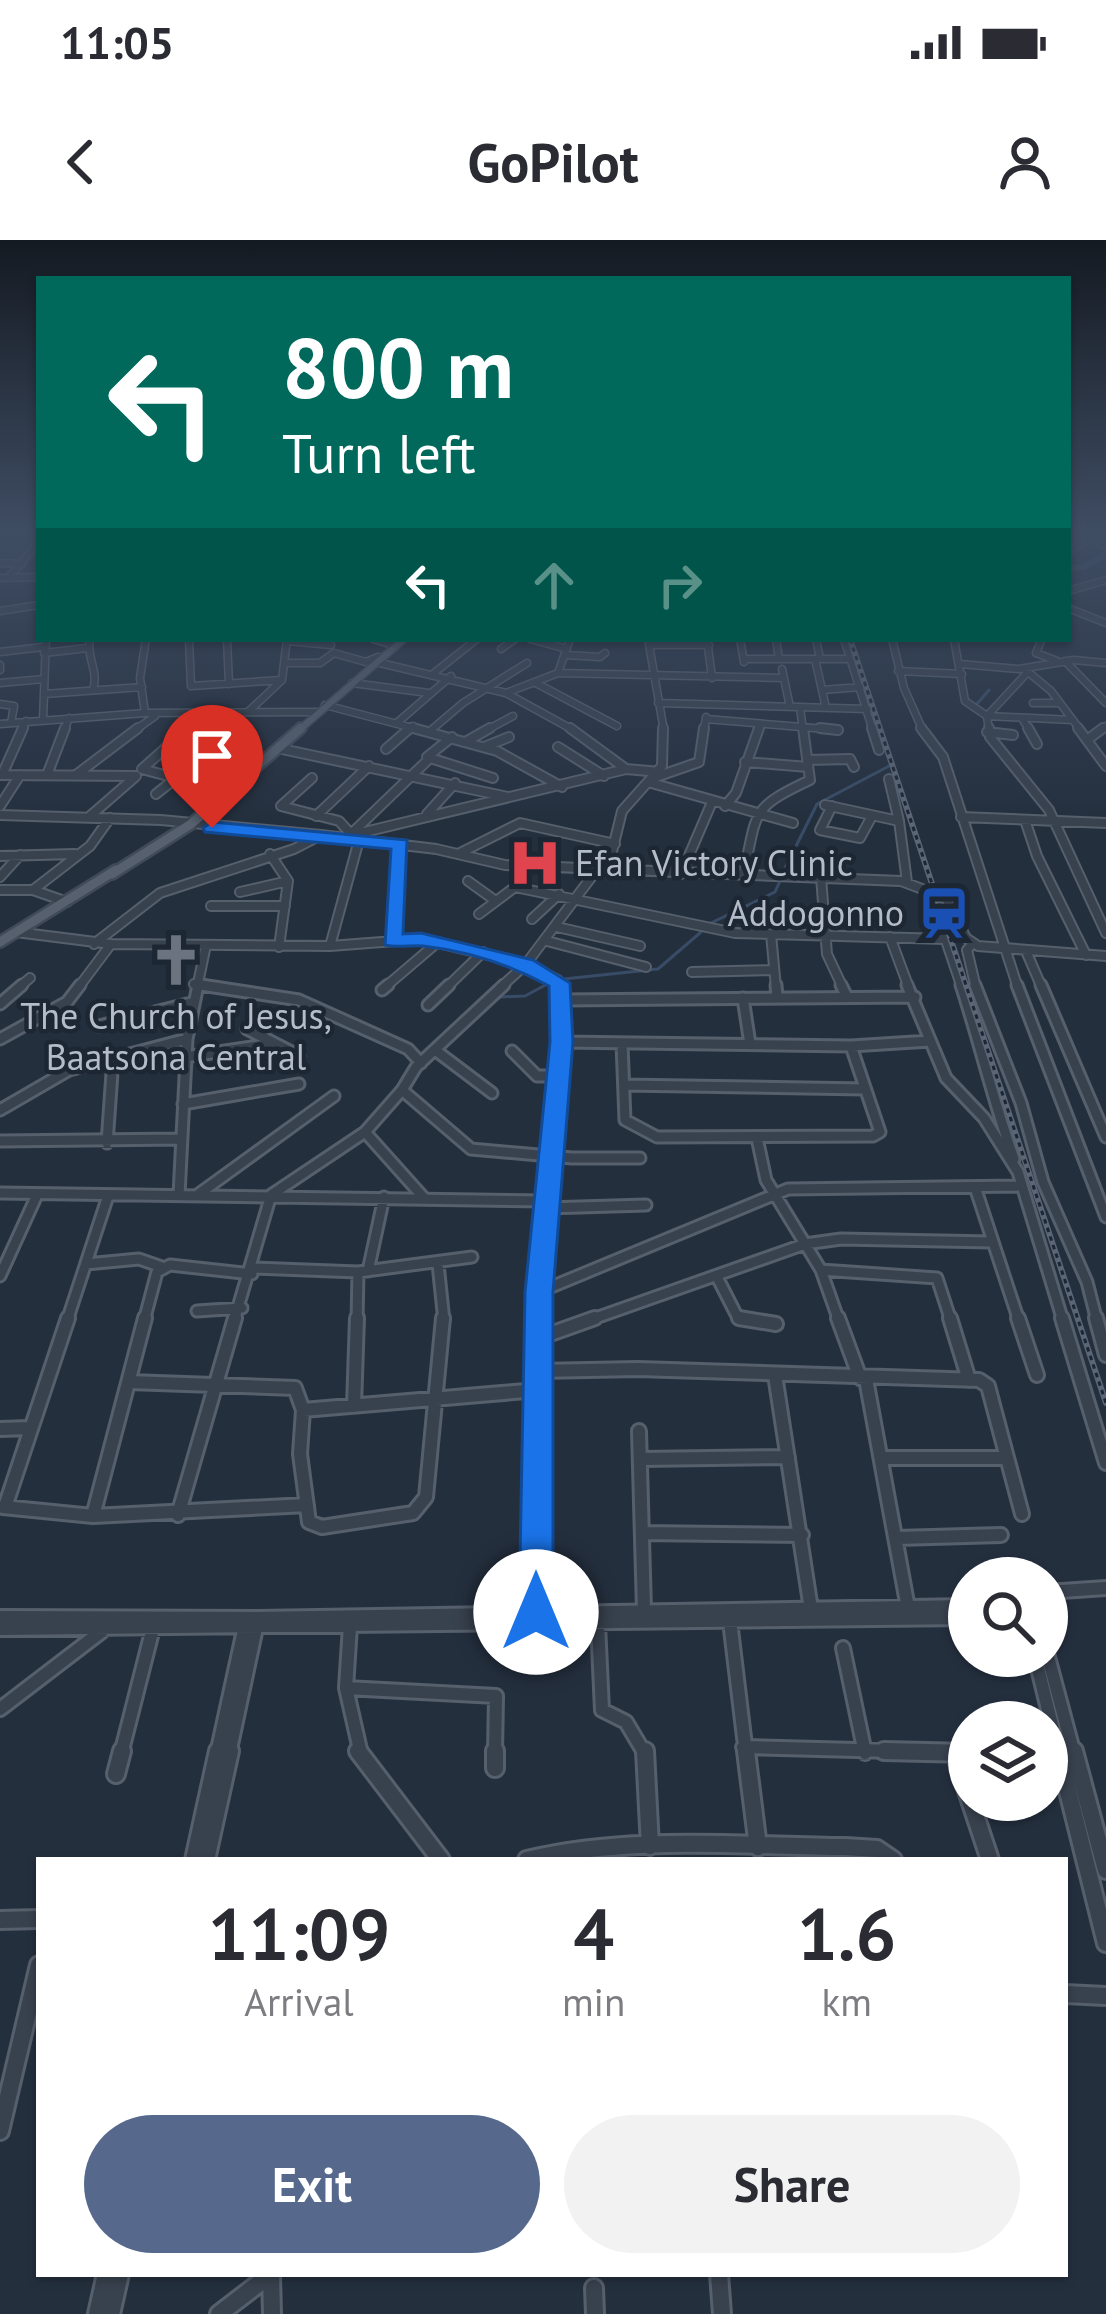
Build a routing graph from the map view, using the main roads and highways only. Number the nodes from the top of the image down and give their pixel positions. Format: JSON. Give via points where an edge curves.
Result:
{"nodes":[{"id":1,"x":400,"y":642,"type":"edge"},
{"id":2,"x":237,"y":782,"type":"junction"},
{"id":3,"x":188,"y":824,"type":"junction"},
{"id":4,"x":0,"y":942,"type":"edge"}],
"edges":[{"from":1,"to":2,"type":"main road"},
{"from":2,"to":3,"type":"main road"},
{"from":2,"to":3,"type":"main road"},
{"from":3,"to":4,"type":"main road"}]}
